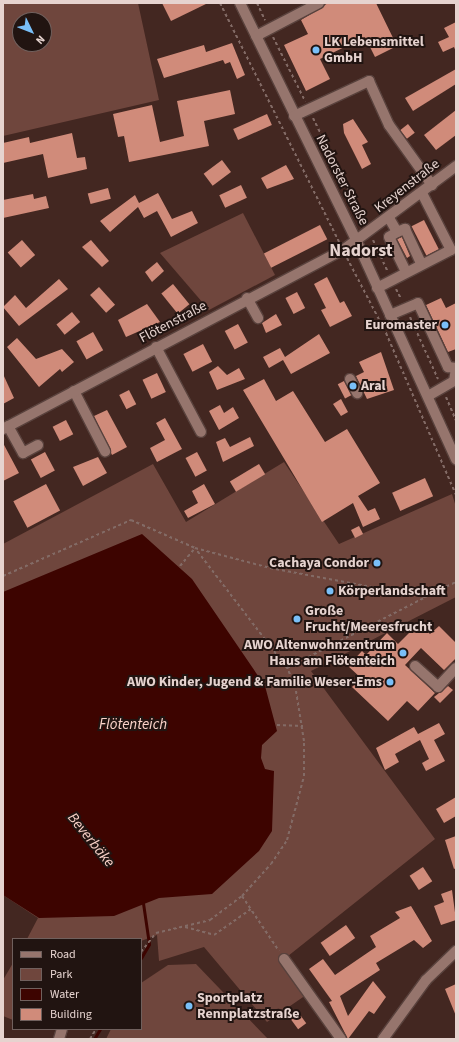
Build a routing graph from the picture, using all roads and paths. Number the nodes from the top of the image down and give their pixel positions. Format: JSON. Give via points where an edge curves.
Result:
{"nodes":[{"id":1,"x":240,"y":3,"type":"edge"},
{"id":2,"x":257,"y":3,"type":"edge"},
{"id":3,"x":319,"y":3,"type":"edge"},
{"id":4,"x":269,"y":29,"type":"junction"},
{"id":5,"x":256,"y":36,"type":"junction"},
{"id":6,"x":308,"y":109,"type":"junction"},
{"id":7,"x":294,"y":116,"type":"junction"},
{"id":8,"x":455,"y":169,"type":"edge"},
{"id":9,"x":432,"y":185,"type":"junction"},
{"id":10,"x":422,"y":193,"type":"junction"},
{"id":11,"x":389,"y":218,"type":"junction"},
{"id":12,"x":370,"y":233,"type":"junction"},
{"id":13,"x":397,"y":233,"type":"junction"},
{"id":14,"x":356,"y":242,"type":"junction"},
{"id":15,"x":416,"y":264,"type":"junction"},
{"id":16,"x":391,"y":280,"type":"junction"},
{"id":17,"x":377,"y":288,"type":"junction"},
{"id":18,"x":247,"y":298,"type":"junction"},
{"id":19,"x":406,"y":308,"type":"junction"},
{"id":20,"x":390,"y":315,"type":"junction"},
{"id":21,"x":258,"y":318,"type":"dead end"},
{"id":22,"x":156,"y":347,"type":"junction"},
{"id":23,"x":456,"y":368,"type":"edge"},
{"id":24,"x":350,"y":379,"type":"dead end"},
{"id":25,"x":442,"y":388,"type":"junction"},
{"id":26,"x":74,"y":391,"type":"junction"},
{"id":27,"x":357,"y":393,"type":"dead end"},
{"id":28,"x":428,"y":396,"type":"junction"},
{"id":29,"x":456,"y":420,"type":"edge"},
{"id":30,"x":6,"y":428,"type":"edge"},
{"id":31,"x":201,"y":432,"type":"dead end"},
{"id":32,"x":38,"y":446,"type":"dead end"},
{"id":33,"x":105,"y":451,"type":"dead end"},
{"id":34,"x":456,"y":459,"type":"edge"},
{"id":35,"x":195,"y":548,"type":"junction"},
{"id":36,"x":180,"y":566,"type":"dead end"},
{"id":37,"x":3,"y":576,"type":"edge"},
{"id":38,"x":456,"y":582,"type":"edge"},
{"id":39,"x":425,"y":597,"type":"junction"},
{"id":40,"x":415,"y":666,"type":"dead end"},
{"id":41,"x":287,"y":668,"type":"junction"},
{"id":42,"x":456,"y":668,"type":"edge"},
{"id":43,"x":276,"y":726,"type":"dead end"},
{"id":44,"x":303,"y":726,"type":"junction"},
{"id":45,"x":242,"y":896,"type":"junction"},
{"id":46,"x":251,"y":909,"type":"junction"},
{"id":47,"x":183,"y":927,"type":"junction"},
{"id":48,"x":142,"y":950,"type":"edge"},
{"id":49,"x":456,"y":951,"type":"edge"},
{"id":50,"x":284,"y":959,"type":"joint"},
{"id":51,"x":95,"y":1030,"type":"edge"},
{"id":52,"x":90,"y":1039,"type":"edge"},
{"id":53,"x":341,"y":1039,"type":"edge"},
{"id":54,"x":383,"y":1039,"type":"edge"}],
"edges":[{"from":1,"to":5,"type":"street","name":"Nadorster Straße"},
{"from":2,"to":4,"type":"path"},
{"from":3,"to":4,"type":"street"},
{"from":4,"to":5,"type":"street"},
{"from":4,"to":6,"type":"path"},
{"from":5,"to":7,"type":"street","name":"Nadorster Straße"},
{"from":6,"to":7,"type":"street"},
{"from":6,"to":9,"type":"street","via":[[369,81],[389,125]]},
{"from":6,"to":12,"type":"path"},
{"from":7,"to":14,"type":"street","name":"Nadorster Straße"},
{"from":8,"to":9,"type":"street","name":"Kreyenstraße"},
{"from":9,"to":10,"type":"street","name":"Kreyenstraße"},
{"from":10,"to":11,"type":"street","name":"Kreyenstraße"},
{"from":10,"to":15,"type":"street","via":[[451,250]]},
{"from":11,"to":12,"type":"street","name":"Kreyenstraße"},
{"from":11,"to":13,"type":"street"},
{"from":12,"to":14,"type":"street","name":"Kreyenstraße"},
{"from":12,"to":16,"type":"path"},
{"from":13,"to":15,"type":"street","via":[[405,229]]},
{"from":13,"to":15,"type":"street","via":[[389,236]]},
{"from":14,"to":17,"type":"street","name":"Nadorster Straße"},
{"from":14,"to":18,"type":"street","name":"Flötenstraße"},
{"from":15,"to":16,"type":"street"},
{"from":16,"to":17,"type":"street"},
{"from":16,"to":19,"type":"path"},
{"from":17,"to":20,"type":"street","name":"Nadorster Straße"},
{"from":18,"to":21,"type":"street"},
{"from":18,"to":22,"type":"street","name":"Flötenstraße"},
{"from":19,"to":20,"type":"street"},
{"from":19,"to":23,"type":"street","via":[[418,303],[448,367]]},
{"from":19,"to":25,"type":"path"},
{"from":20,"to":28,"type":"street","name":"Nadorster Straße"},
{"from":22,"to":26,"type":"street","name":"Flötenstraße"},
{"from":22,"to":31,"type":"street"},
{"from":23,"to":25,"type":"street","via":[[454,381]]},
{"from":24,"to":27,"type":"street"},
{"from":25,"to":28,"type":"street"},
{"from":25,"to":29,"type":"path"},
{"from":26,"to":30,"type":"street","name":"Flötenstraße"},
{"from":26,"to":33,"type":"street"},
{"from":28,"to":34,"type":"street","name":"Nadorster Straße"},
{"from":30,"to":32,"type":"street","via":[[23,453]]},
{"from":35,"to":36,"type":"path"},
{"from":35,"to":37,"type":"path","via":[[131,520]]},
{"from":35,"to":39,"type":"path","via":[[270,568]]},
{"from":35,"to":41,"type":"path"},
{"from":38,"to":39,"type":"path"},
{"from":39,"to":41,"type":"path"},
{"from":40,"to":42,"type":"street","via":[[438,687]]},
{"from":41,"to":44,"type":"path","via":[[295,685]]},
{"from":43,"to":44,"type":"path"},
{"from":44,"to":45,"type":"path","via":[[304,776],[287,840],[271,864]]},
{"from":45,"to":46,"type":"path"},
{"from":45,"to":47,"type":"path","via":[[210,920]]},
{"from":46,"to":47,"type":"path","via":[[214,936]]},
{"from":46,"to":50,"type":"path"},
{"from":47,"to":48,"type":"path","via":[[156,933]]},
{"from":49,"to":54,"type":"street","via":[[426,980]]},
{"from":50,"to":53,"type":"street"},
{"from":51,"to":52,"type":"path"}]}
